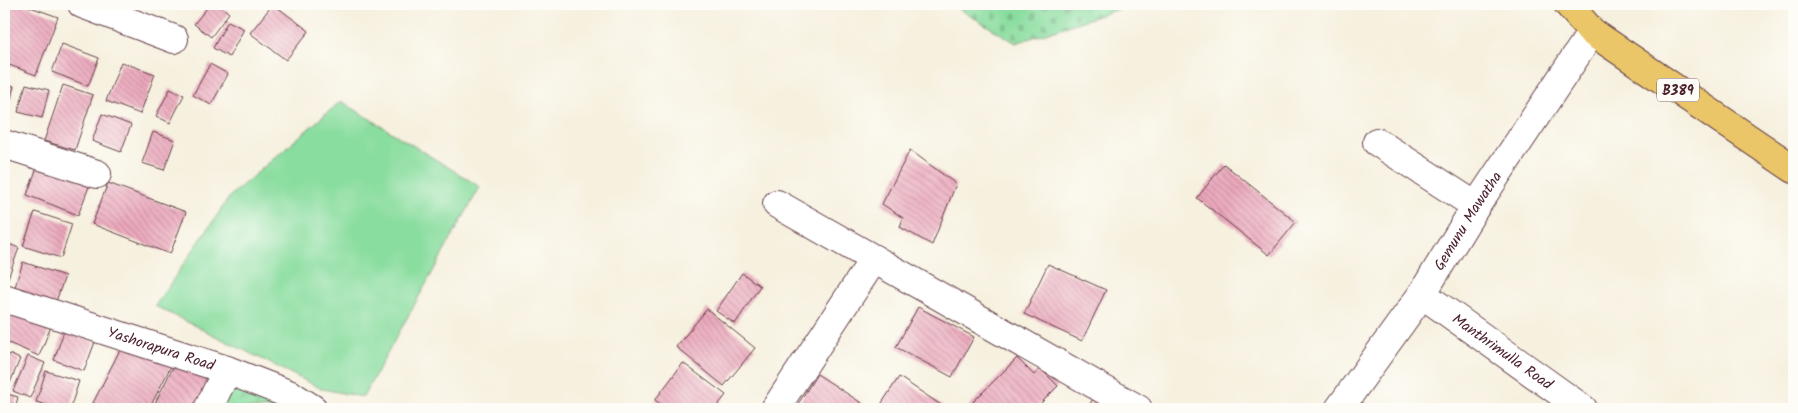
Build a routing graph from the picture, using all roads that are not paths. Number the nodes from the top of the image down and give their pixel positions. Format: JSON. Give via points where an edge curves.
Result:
{"nodes":[{"id":1,"x":82,"y":4,"type":"edge"},
{"id":2,"x":1568,"y":4,"type":"edge"},
{"id":3,"x":1592,"y":32,"type":"junction"},
{"id":4,"x":174,"y":39,"type":"dead end"},
{"id":5,"x":1376,"y":142,"type":"dead end"},
{"id":6,"x":4,"y":144,"type":"edge"},
{"id":7,"x":1794,"y":169,"type":"edge"},
{"id":8,"x":97,"y":174,"type":"dead end"},
{"id":9,"x":777,"y":204,"type":"dead end"},
{"id":10,"x":1476,"y":206,"type":"junction"},
{"id":11,"x":874,"y":259,"type":"junction"},
{"id":12,"x":1422,"y":294,"type":"junction"},
{"id":13,"x":4,"y":298,"type":"edge"},
{"id":14,"x":227,"y":370,"type":"junction"},
{"id":15,"x":208,"y":409,"type":"edge"},
{"id":16,"x":313,"y":409,"type":"edge"},
{"id":17,"x":775,"y":409,"type":"edge"},
{"id":18,"x":1138,"y":409,"type":"edge"},
{"id":19,"x":1339,"y":409,"type":"edge"},
{"id":20,"x":1583,"y":409,"type":"edge"}],
"edges":[{"from":1,"to":4,"type":"street"},
{"from":2,"to":3,"type":"main road","number":"B389"},
{"from":3,"to":7,"type":"main road","number":"B389"},
{"from":3,"to":10,"type":"street","name":"Gemunu Mawatha"},
{"from":5,"to":10,"type":"street"},
{"from":6,"to":8,"type":"street"},
{"from":9,"to":11,"type":"street"},
{"from":10,"to":12,"type":"street","name":"Gemunu Mawatha"},
{"from":11,"to":17,"type":"street"},
{"from":11,"to":18,"type":"street"},
{"from":12,"to":19,"type":"street","name":"Gemunu Mawatha"},
{"from":12,"to":20,"type":"street","name":"Manthrimulla Road"},
{"from":13,"to":14,"type":"street","name":"Yashorapura Road"},
{"from":14,"to":15,"type":"street"},
{"from":14,"to":16,"type":"street","name":"Yashorapura Road","via":[[291,395]]}]}
